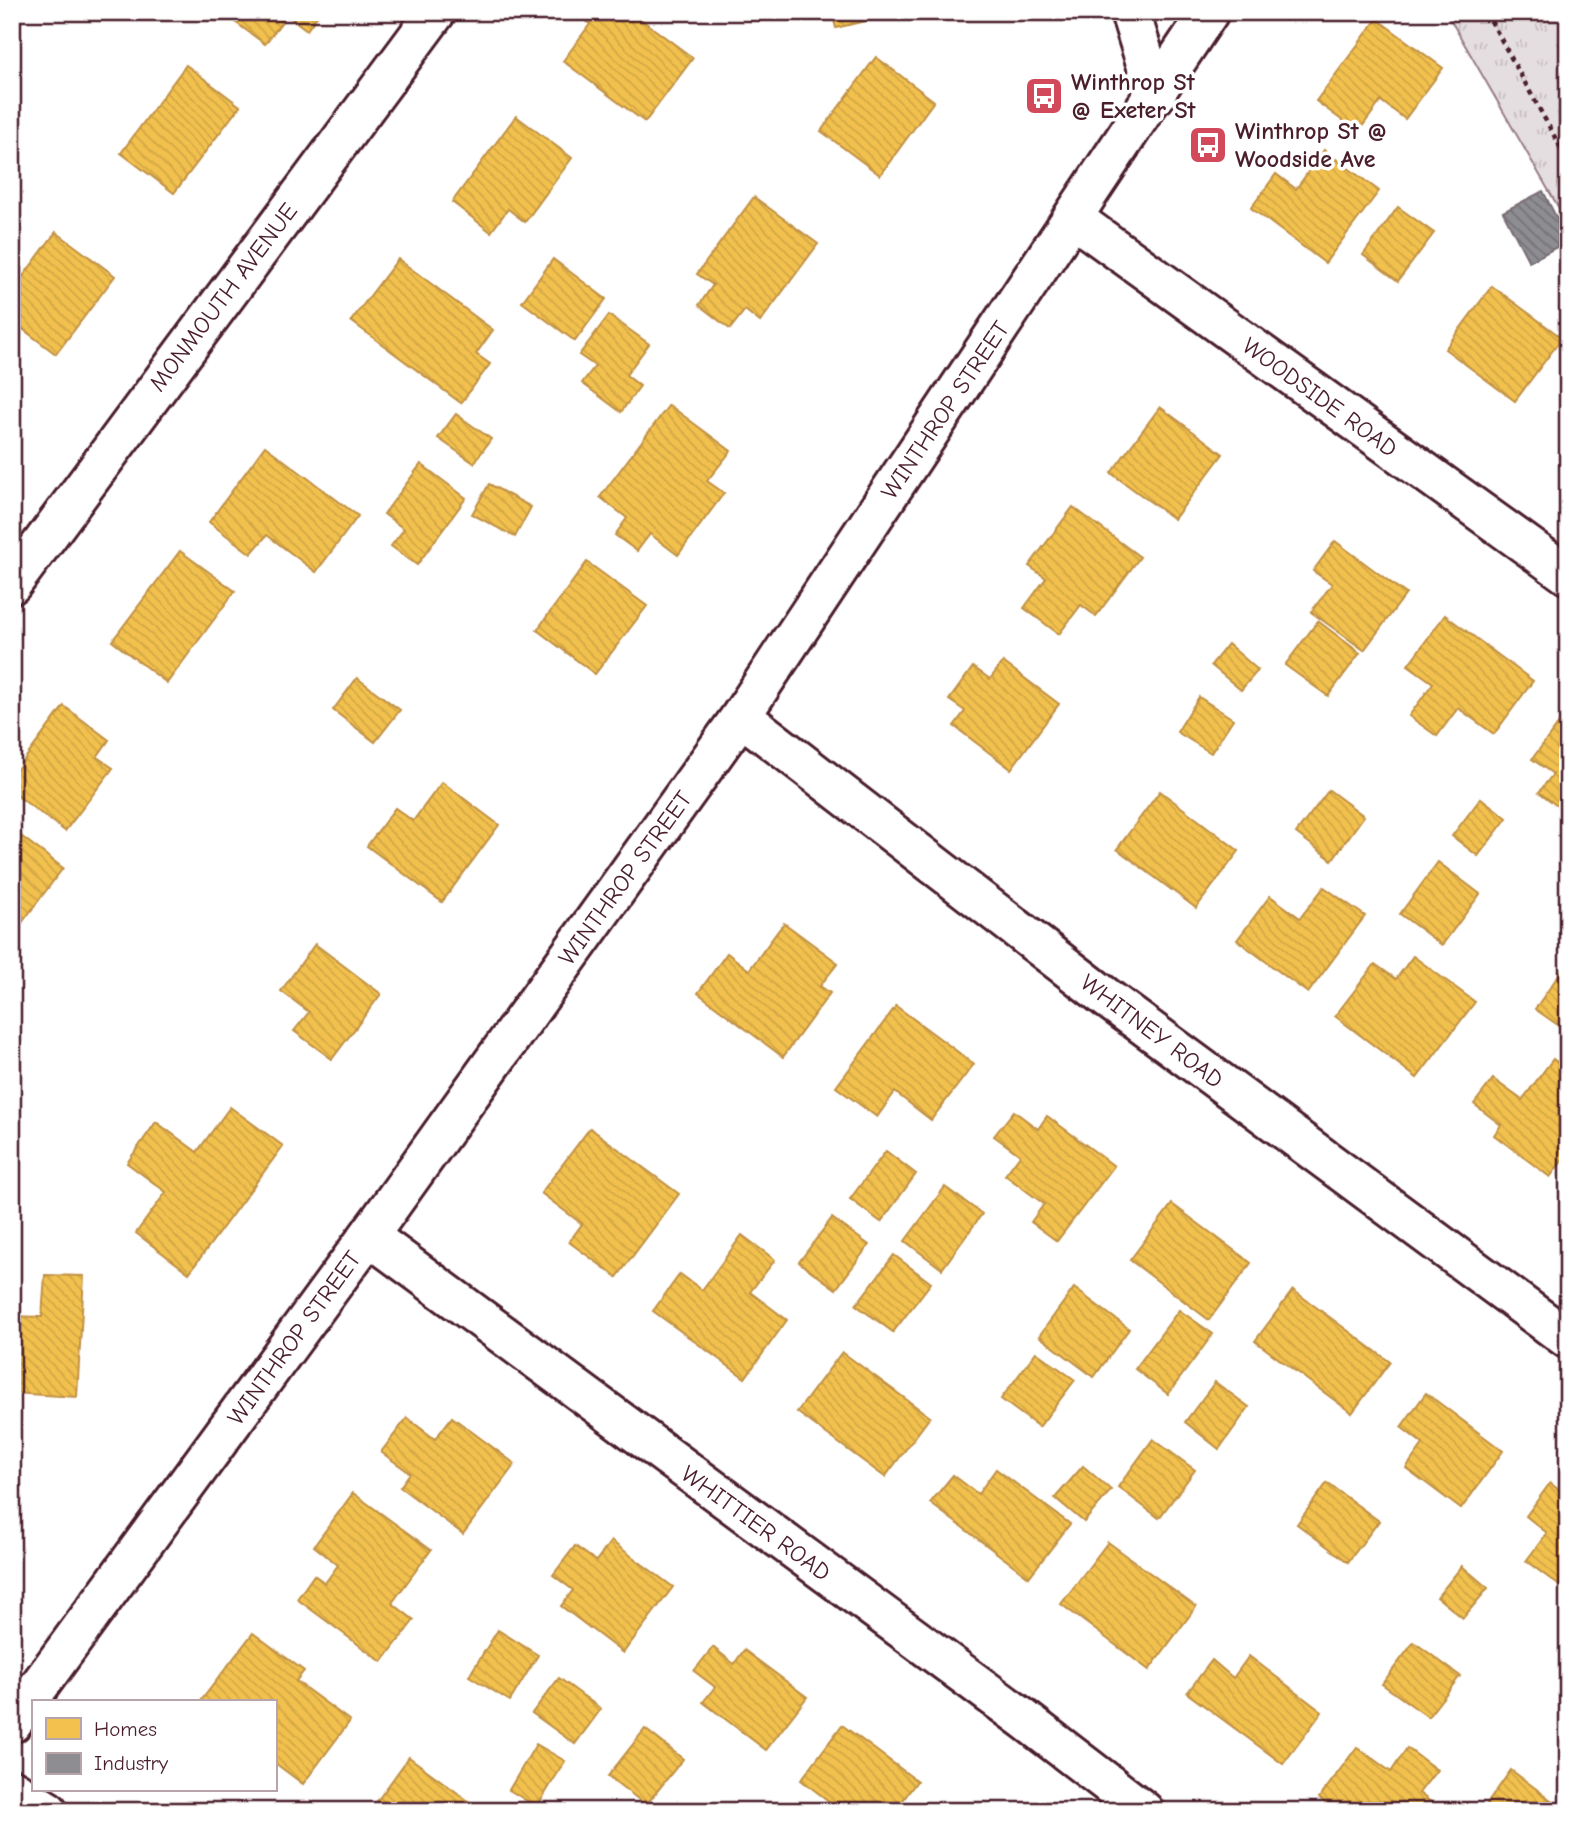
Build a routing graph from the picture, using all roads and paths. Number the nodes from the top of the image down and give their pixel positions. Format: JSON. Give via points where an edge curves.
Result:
{"nodes":[{"id":1,"x":436,"y":12,"type":"edge"},
{"id":2,"x":1130,"y":12,"type":"edge"},
{"id":3,"x":1209,"y":12,"type":"edge"},
{"id":4,"x":1486,"y":12,"type":"edge"},
{"id":5,"x":1156,"y":95,"type":"junction"},
{"id":6,"x":1568,"y":161,"type":"edge"},
{"id":7,"x":1073,"y":218,"type":"junction"},
{"id":8,"x":1568,"y":575,"type":"edge"},
{"id":9,"x":12,"y":584,"type":"edge"},
{"id":10,"x":741,"y":716,"type":"junction"},
{"id":11,"x":369,"y":1236,"type":"junction"},
{"id":12,"x":1568,"y":1339,"type":"edge"},
{"id":13,"x":12,"y":1723,"type":"edge"},
{"id":14,"x":12,"y":1789,"type":"edge"},
{"id":15,"x":48,"y":1811,"type":"edge"},
{"id":16,"x":1144,"y":1811,"type":"edge"}],
"edges":[{"from":1,"to":9,"type":"street","name":"MONMOUTH AVENUE"},
{"from":2,"to":5,"type":"street"},
{"from":3,"to":5,"type":"street","name":"WINTHROP STREET"},
{"from":4,"to":6,"type":"path"},
{"from":5,"to":7,"type":"street","name":"WINTHROP STREET"},
{"from":7,"to":8,"type":"street","name":"WOODSIDE ROAD"},
{"from":7,"to":10,"type":"street","name":"WINTHROP STREET"},
{"from":10,"to":11,"type":"street","name":"WINTHROP STREET"},
{"from":10,"to":12,"type":"street","name":"WHITNEY ROAD","via":[[1108,999]]},
{"from":11,"to":13,"type":"street","name":"WINTHROP STREET"},
{"from":11,"to":16,"type":"street","name":"WHITTIER ROAD"},
{"from":14,"to":15,"type":"street"}]}
